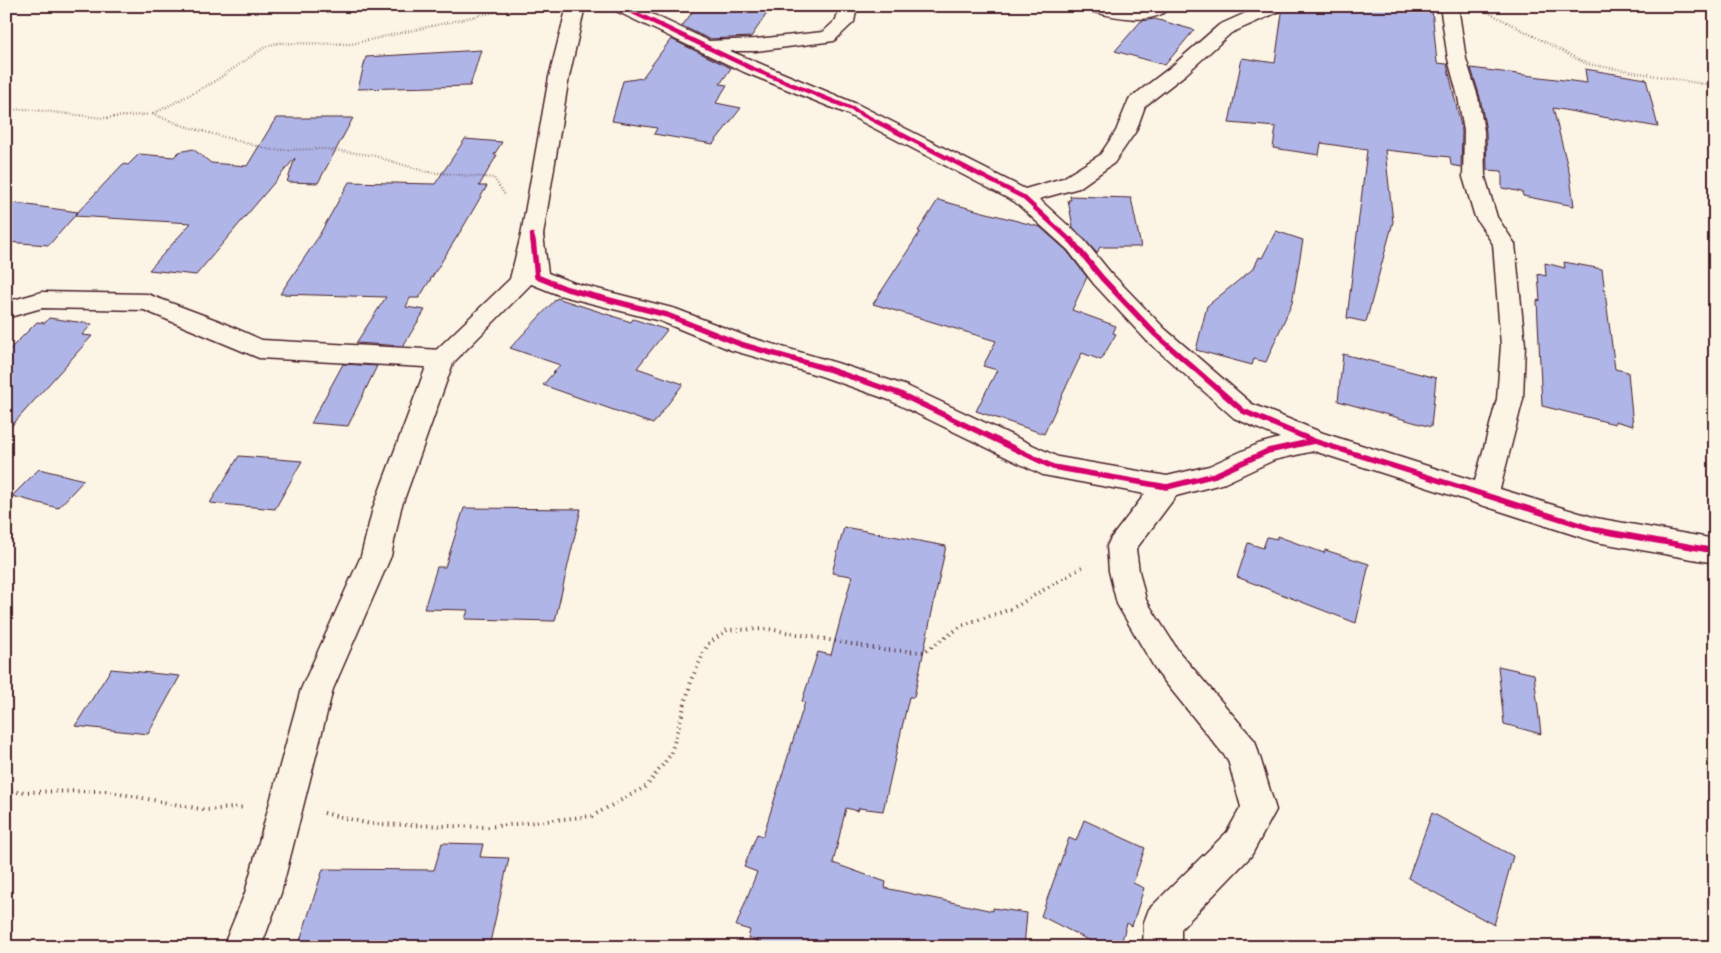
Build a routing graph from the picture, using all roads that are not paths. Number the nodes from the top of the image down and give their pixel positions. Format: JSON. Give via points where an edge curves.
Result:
{"nodes":[{"id":1,"x":576,"y":6,"type":"edge"},
{"id":2,"x":620,"y":6,"type":"edge"},
{"id":3,"x":848,"y":6,"type":"edge"},
{"id":4,"x":1091,"y":6,"type":"edge"},
{"id":5,"x":1162,"y":6,"type":"edge"},
{"id":6,"x":1272,"y":6,"type":"edge"},
{"id":7,"x":1448,"y":6,"type":"edge"},
{"id":8,"x":704,"y":46,"type":"junction"},
{"id":9,"x":1023,"y":197,"type":"junction"},
{"id":10,"x":532,"y":235,"type":"junction"},
{"id":11,"x":6,"y":310,"type":"edge"},
{"id":12,"x":442,"y":359,"type":"junction"},
{"id":13,"x":1314,"y":440,"type":"junction"},
{"id":14,"x":1167,"y":487,"type":"junction"},
{"id":15,"x":1485,"y":494,"type":"junction"},
{"id":16,"x":1715,"y":551,"type":"edge"},
{"id":17,"x":242,"y":947,"type":"edge"},
{"id":18,"x":1162,"y":947,"type":"edge"}],
"edges":[{"from":1,"to":10,"type":"street","via":[[559,78]]},
{"from":2,"to":8,"type":"street"},
{"from":3,"to":8,"type":"street","via":[[845,22],[828,37],[756,46]]},
{"from":4,"to":5,"type":"street","via":[[1135,14]]},
{"from":6,"to":9,"type":"street","via":[[1225,29],[1136,103],[1126,131],[1107,159],[1071,183]]},
{"from":7,"to":15,"type":"street","via":[[1474,131],[1474,177],[1486,217],[1504,244],[1513,345],[1510,399]]},
{"from":8,"to":9,"type":"street","via":[[852,109]]},
{"from":9,"to":13,"type":"street","via":[[1076,245],[1156,335],[1243,411]]},
{"from":10,"to":12,"type":"street","via":[[521,282]]},
{"from":10,"to":14,"type":"street","via":[[537,277],[567,289],[667,315],[740,344],[898,392],[1053,467]]},
{"from":11,"to":12,"type":"street","via":[[42,300],[147,302],[259,349]]},
{"from":12,"to":17,"type":"street","via":[[387,508],[376,556],[317,689],[263,893]]},
{"from":13,"to":14,"type":"street","via":[[1268,451],[1215,475]]},
{"from":13,"to":15,"type":"street"},
{"from":14,"to":18,"type":"street","via":[[1121,546],[1132,604],[1168,662],[1243,752],[1259,810],[1239,844],[1162,922]]},
{"from":15,"to":16,"type":"street","via":[[1596,530]]}]}
